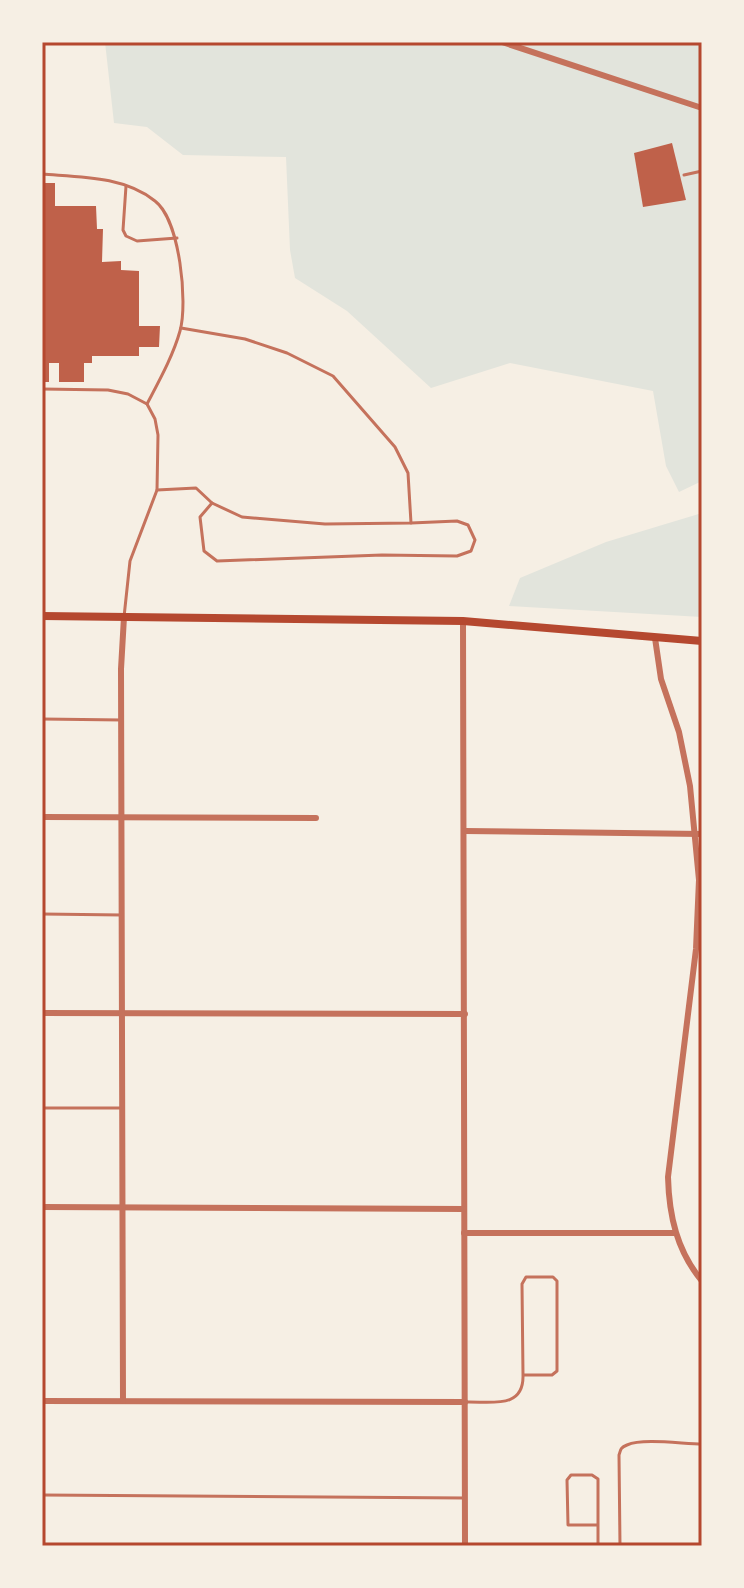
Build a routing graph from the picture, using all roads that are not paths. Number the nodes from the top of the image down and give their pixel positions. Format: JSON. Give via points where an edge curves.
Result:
{"nodes":[{"id":1,"x":502,"y":42,"type":"edge"},
{"id":2,"x":702,"y":108,"type":"edge"},
{"id":3,"x":702,"y":171,"type":"edge"},
{"id":4,"x":42,"y":174,"type":"edge"},
{"id":5,"x":684,"y":175,"type":"dead end"},
{"id":6,"x":126,"y":186,"type":"junction"},
{"id":7,"x":177,"y":238,"type":"junction"},
{"id":8,"x":181,"y":328,"type":"junction"},
{"id":9,"x":42,"y":389,"type":"edge"},
{"id":10,"x":147,"y":404,"type":"junction"},
{"id":11,"x":157,"y":490,"type":"junction"},
{"id":12,"x":212,"y":503,"type":"junction"},
{"id":13,"x":411,"y":523,"type":"junction"},
{"id":14,"x":42,"y":616,"type":"edge"},
{"id":15,"x":124,"y":617,"type":"junction"},
{"id":16,"x":463,"y":621,"type":"junction"},
{"id":17,"x":655,"y":638,"type":"junction"},
{"id":18,"x":702,"y":641,"type":"edge"},
{"id":19,"x":42,"y":719,"type":"edge"},
{"id":20,"x":122,"y":720,"type":"junction"},
{"id":21,"x":42,"y":817,"type":"edge"},
{"id":22,"x":122,"y":818,"type":"junction"},
{"id":23,"x":316,"y":818,"type":"dead end"},
{"id":24,"x":465,"y":831,"type":"junction"},
{"id":25,"x":699,"y":833,"type":"edge"},
{"id":26,"x":42,"y":914,"type":"edge"},
{"id":27,"x":122,"y":915,"type":"junction"},
{"id":28,"x":42,"y":1013,"type":"edge"},
{"id":29,"x":122,"y":1013,"type":"junction"},
{"id":30,"x":465,"y":1014,"type":"junction"},
{"id":31,"x":42,"y":1108,"type":"edge"},
{"id":32,"x":123,"y":1108,"type":"junction"},
{"id":33,"x":42,"y":1207,"type":"edge"},
{"id":34,"x":123,"y":1207,"type":"junction"},
{"id":35,"x":464,"y":1209,"type":"junction"},
{"id":36,"x":464,"y":1233,"type":"junction"},
{"id":37,"x":675,"y":1233,"type":"junction"},
{"id":38,"x":702,"y":1281,"type":"edge"},
{"id":39,"x":523,"y":1375,"type":"junction"},
{"id":40,"x":42,"y":1401,"type":"edge"},
{"id":41,"x":123,"y":1401,"type":"junction"},
{"id":42,"x":465,"y":1402,"type":"junction"},
{"id":43,"x":702,"y":1444,"type":"edge"},
{"id":44,"x":42,"y":1495,"type":"edge"},
{"id":45,"x":465,"y":1498,"type":"junction"},
{"id":46,"x":598,"y":1525,"type":"junction"},
{"id":47,"x":465,"y":1546,"type":"edge"},
{"id":48,"x":598,"y":1546,"type":"edge"},
{"id":49,"x":620,"y":1546,"type":"edge"}],
"edges":[{"from":1,"to":2,"type":"street"},
{"from":3,"to":5,"type":"lane"},
{"from":4,"to":6,"type":"lane"},
{"from":6,"to":7,"type":"lane","via":[[159,203]]},
{"from":6,"to":7,"type":"lane","via":[[126,236],[137,241]]},
{"from":7,"to":8,"type":"lane"},
{"from":8,"to":10,"type":"lane"},
{"from":8,"to":13,"type":"lane","via":[[245,339],[333,376],[395,447],[408,473]]},
{"from":9,"to":10,"type":"lane","via":[[108,390]]},
{"from":10,"to":11,"type":"lane","via":[[158,435]]},
{"from":11,"to":12,"type":"lane","via":[[196,488]]},
{"from":11,"to":15,"type":"lane","via":[[130,561]]},
{"from":12,"to":13,"type":"lane","via":[[242,517],[325,524]]},
{"from":12,"to":13,"type":"lane","via":[[200,517],[204,551],[217,561],[457,556],[471,551],[475,540],[468,525],[457,521]]},
{"from":14,"to":15,"type":"main road"},
{"from":15,"to":16,"type":"main road"},
{"from":15,"to":20,"type":"street"},
{"from":16,"to":17,"type":"main road"},
{"from":16,"to":24,"type":"street"},
{"from":17,"to":18,"type":"main road"},
{"from":17,"to":25,"type":"street"},
{"from":19,"to":20,"type":"lane"},
{"from":20,"to":22,"type":"street"},
{"from":21,"to":22,"type":"street"},
{"from":22,"to":23,"type":"street"},
{"from":22,"to":27,"type":"street"},
{"from":24,"to":25,"type":"street"},
{"from":24,"to":30,"type":"street"},
{"from":25,"to":37,"type":"street","via":[[696,949],[668,1177]]},
{"from":26,"to":27,"type":"lane"},
{"from":27,"to":29,"type":"street"},
{"from":28,"to":29,"type":"street"},
{"from":29,"to":30,"type":"street"},
{"from":29,"to":32,"type":"street"},
{"from":30,"to":35,"type":"street"},
{"from":31,"to":32,"type":"lane"},
{"from":32,"to":34,"type":"street"},
{"from":33,"to":34,"type":"street"},
{"from":34,"to":35,"type":"street"},
{"from":34,"to":41,"type":"street"},
{"from":35,"to":36,"type":"street"},
{"from":36,"to":37,"type":"street"},
{"from":36,"to":42,"type":"street"},
{"from":37,"to":38,"type":"street"},
{"from":39,"to":39,"type":"lane","via":[[522,1284],[526,1277],[553,1277],[557,1371]]},
{"from":39,"to":42,"type":"lane","via":[[517,1397]]},
{"from":40,"to":41,"type":"street"},
{"from":41,"to":42,"type":"street"},
{"from":42,"to":45,"type":"street"},
{"from":43,"to":49,"type":"lane","via":[[628,1444],[621,1449]]},
{"from":44,"to":45,"type":"lane"},
{"from":45,"to":47,"type":"street"},
{"from":46,"to":46,"type":"lane","via":[[598,1479],[571,1475],[568,1525]]},
{"from":46,"to":48,"type":"lane"}]}
